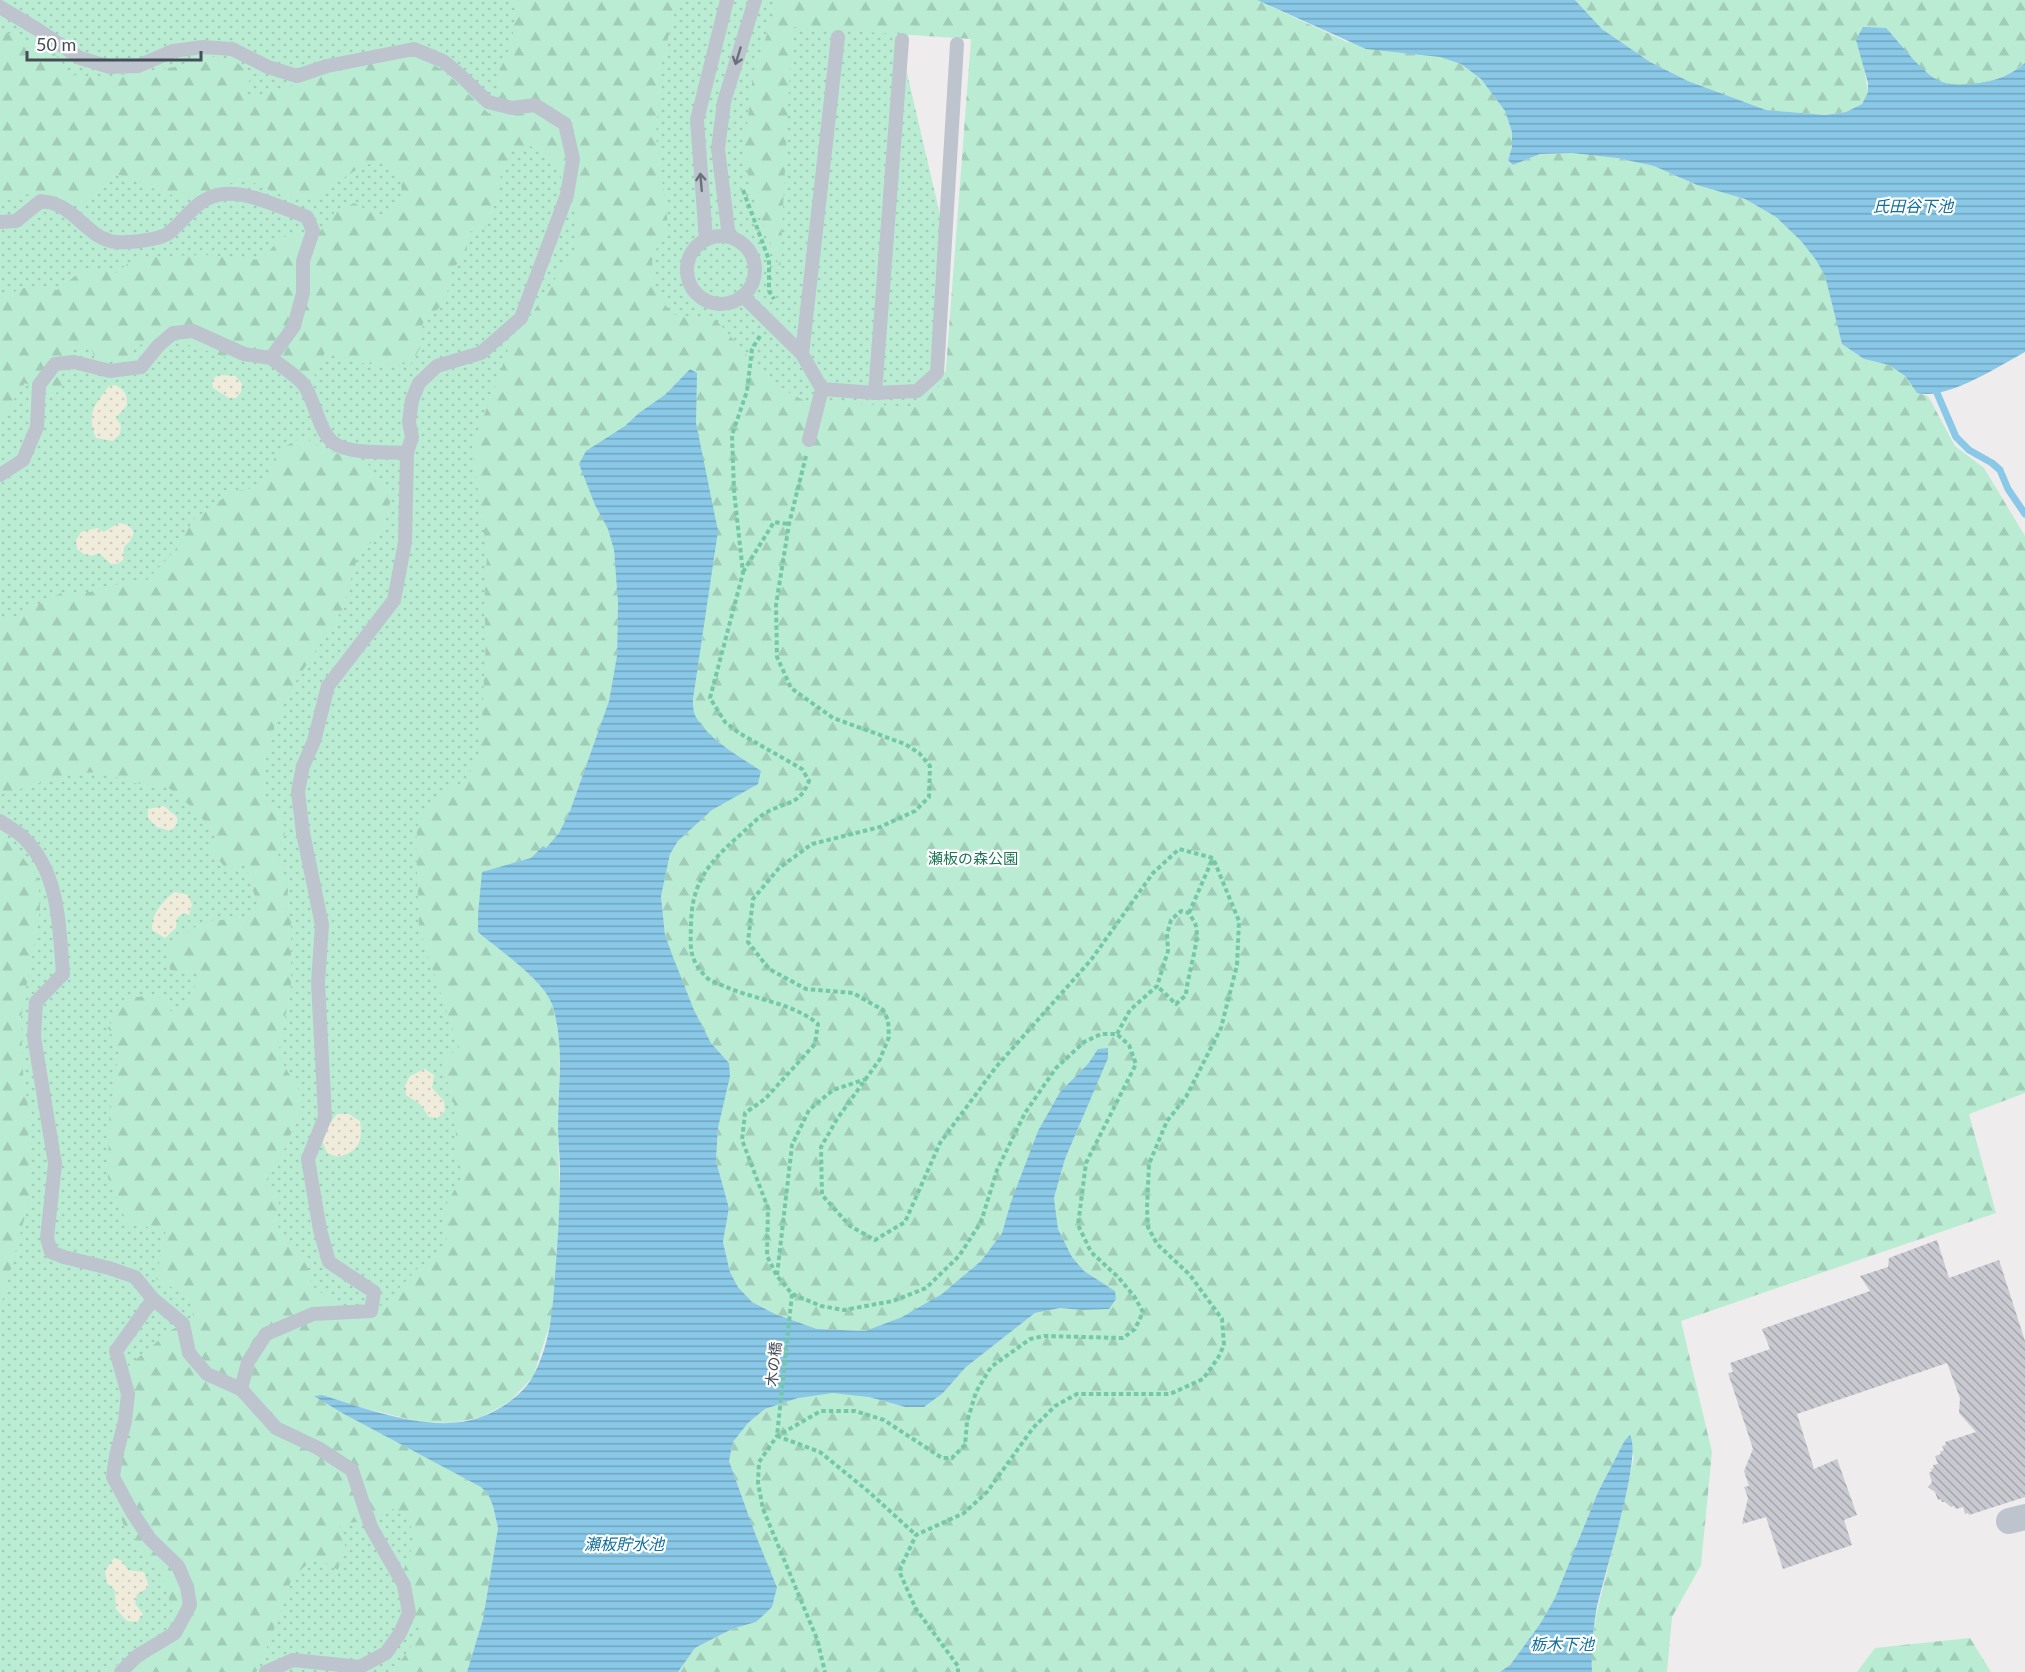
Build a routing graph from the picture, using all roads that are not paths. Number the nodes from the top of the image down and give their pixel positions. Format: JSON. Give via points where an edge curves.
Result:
{"nodes":[{"id":1,"x":727,"y":0,"type":"edge"},
{"id":2,"x":755,"y":0,"type":"edge"},
{"id":3,"x":0,"y":7,"type":"edge"},
{"id":4,"x":838,"y":37,"type":"dead end"},
{"id":5,"x":902,"y":40,"type":"dead end"},
{"id":6,"x":957,"y":44,"type":"dead end"},
{"id":7,"x":0,"y":222,"type":"edge"},
{"id":8,"x":729,"y":237,"type":"junction"},
{"id":9,"x":706,"y":240,"type":"junction"},
{"id":10,"x":743,"y":296,"type":"junction"},
{"id":11,"x":802,"y":354,"type":"junction"},
{"id":12,"x":271,"y":358,"type":"junction"},
{"id":13,"x":822,"y":389,"type":"junction"},
{"id":14,"x":874,"y":393,"type":"junction"},
{"id":15,"x":809,"y":440,"type":"road end"},
{"id":16,"x":407,"y":453,"type":"junction"},
{"id":17,"x":0,"y":475,"type":"edge"},
{"id":18,"x":0,"y":821,"type":"edge"},
{"id":19,"x":153,"y":1299,"type":"junction"},
{"id":20,"x":241,"y":1389,"type":"junction"},
{"id":21,"x":121,"y":1672,"type":"edge"},
{"id":22,"x":266,"y":1672,"type":"edge"}],
"edges":[{"from":9,"to":1,"type":"lane","one_way":true,"via":[[697,120]]},
{"from":2,"to":8,"type":"lane","one_way":true,"via":[[724,102],[718,149]]},
{"from":3,"to":16,"type":"lane","via":[[80,58],[110,67],[138,66],[173,51],[203,46],[232,49],[297,76],[414,49],[443,61],[488,102],[512,108],[536,105],[564,124],[573,159],[567,195],[521,318],[481,353],[437,366],[419,383],[412,400],[412,437]]},
{"from":4,"to":11,"type":"lane"},
{"from":5,"to":14,"type":"lane"},
{"from":6,"to":14,"type":"lane","via":[[937,372],[916,391]]},
{"from":7,"to":12,"type":"lane","via":[[16,221],[41,201],[55,204],[93,233],[115,242],[149,240],[167,234],[200,202],[223,194],[257,198],[307,217],[314,231],[303,261],[303,293],[294,326]]},
{"from":8,"to":9,"type":"lane"},
{"from":8,"to":10,"type":"lane","via":[[739,241],[753,257],[754,278]]},
{"from":9,"to":10,"type":"lane","via":[[696,247],[687,268],[694,291],[713,303],[734,302]]},
{"from":10,"to":11,"type":"lane"},
{"from":11,"to":13,"type":"lane"},
{"from":12,"to":16,"type":"lane","via":[[303,384],[316,407],[322,429],[336,445]]},
{"from":12,"to":17,"type":"lane","via":[[244,354],[193,331],[173,333],[141,367],[110,371],[74,362],[55,364],[39,385],[37,427],[23,460]]},
{"from":13,"to":14,"type":"lane"},
{"from":13,"to":15,"type":"lane"},
{"from":16,"to":20,"type":"lane","via":[[405,542],[394,600],[328,686],[298,792],[322,925],[318,982],[325,1117],[308,1159],[329,1262],[374,1292],[371,1311],[313,1314],[266,1334],[248,1362]]},
{"from":18,"to":19,"type":"lane","via":[[23,837],[43,862],[60,924],[63,974],[36,1002],[34,1037],[55,1164],[48,1238],[51,1252],[135,1277]]},
{"from":19,"to":20,"type":"lane","via":[[183,1324],[189,1353],[207,1374]]},
{"from":19,"to":21,"type":"lane","via":[[116,1351],[128,1394],[113,1477],[150,1539],[178,1566],[190,1605],[175,1633],[137,1656]]},
{"from":20,"to":22,"type":"lane","via":[[276,1428],[352,1470],[371,1527],[404,1586],[409,1613],[386,1653],[360,1667],[293,1660]]}]}
